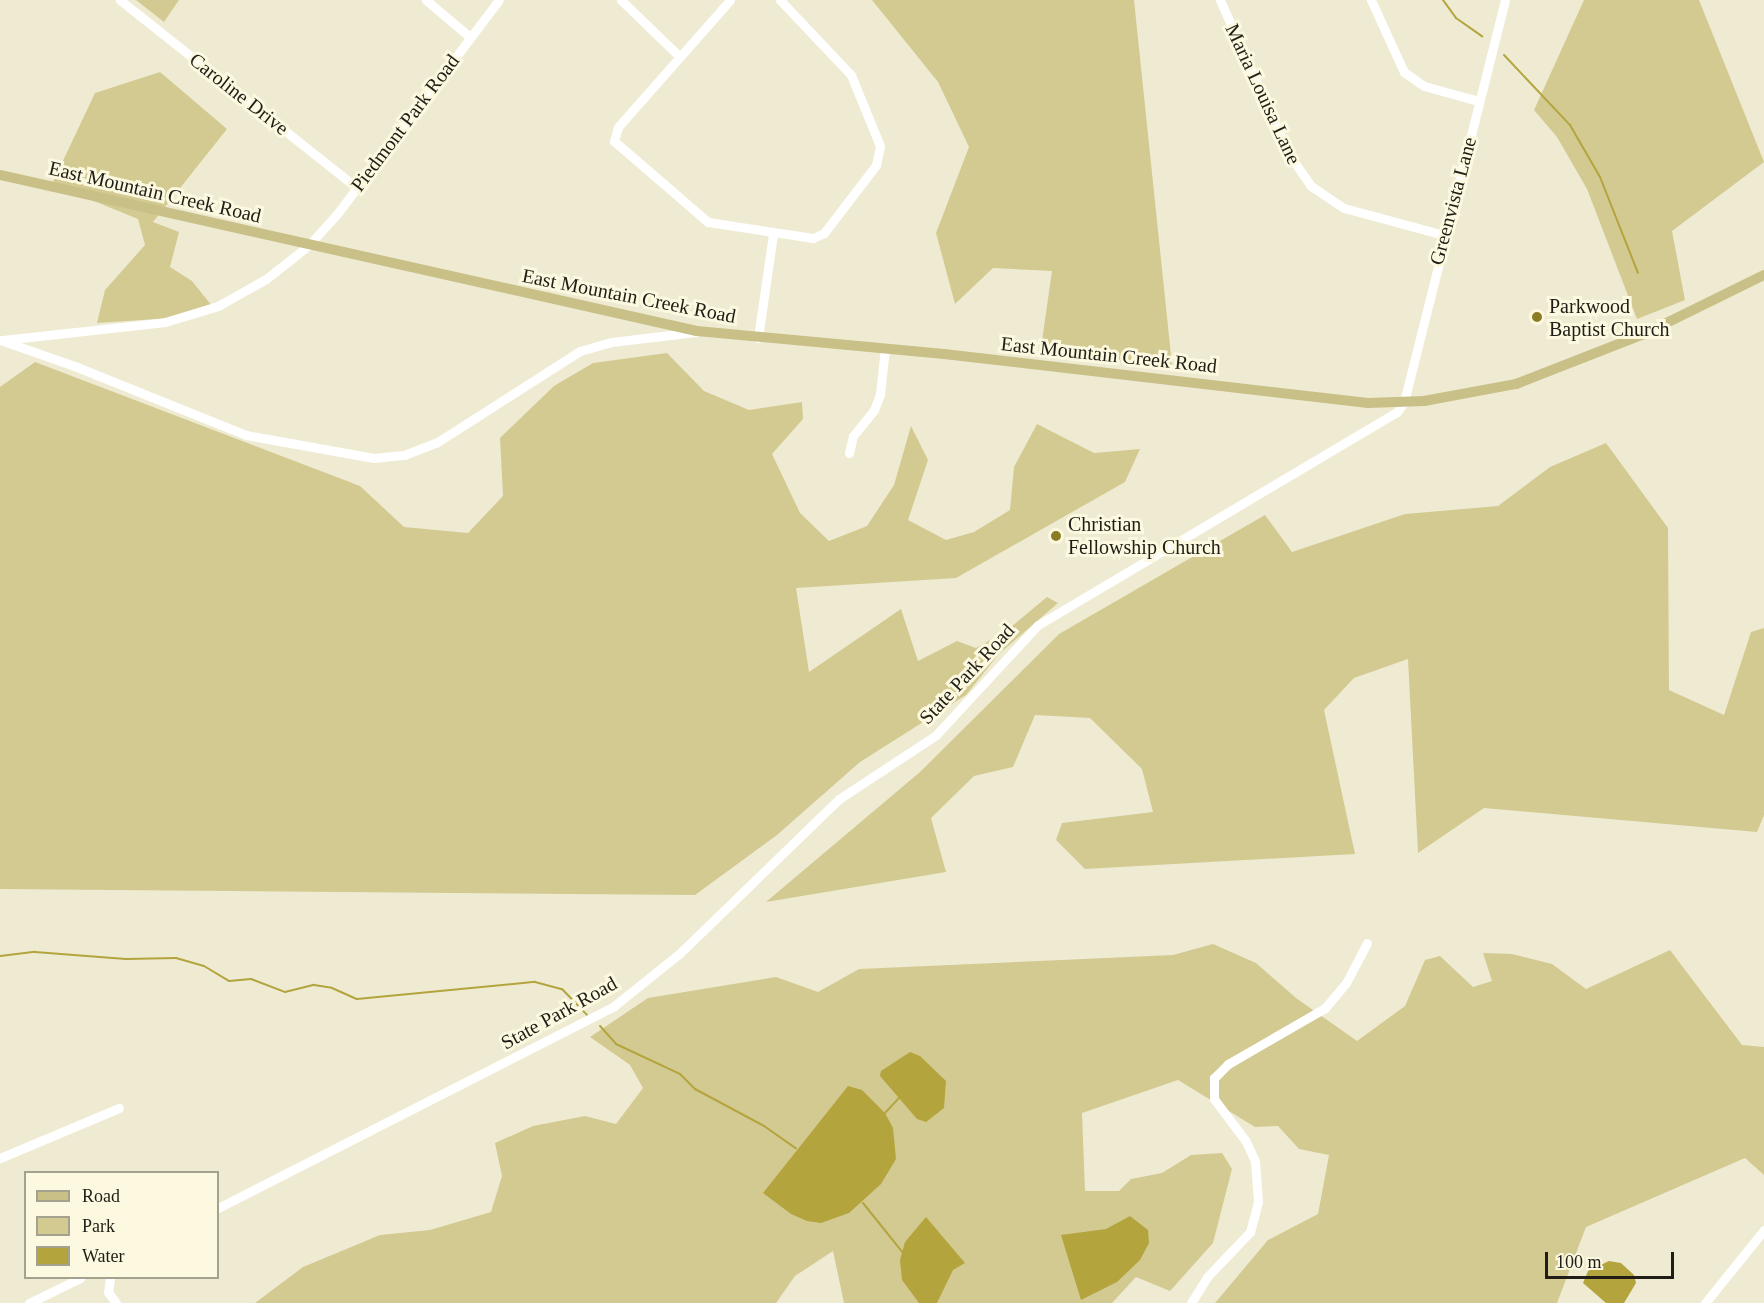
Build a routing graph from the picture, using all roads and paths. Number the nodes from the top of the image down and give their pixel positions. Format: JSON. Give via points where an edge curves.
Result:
{"nodes":[{"id":1,"x":120,"y":0,"type":"edge"},
{"id":2,"x":426,"y":0,"type":"edge"},
{"id":3,"x":499,"y":0,"type":"edge"},
{"id":4,"x":621,"y":0,"type":"edge"},
{"id":5,"x":729,"y":0,"type":"edge"},
{"id":6,"x":780,"y":0,"type":"edge"},
{"id":7,"x":1220,"y":0,"type":"edge"},
{"id":8,"x":1371,"y":0,"type":"edge"},
{"id":9,"x":1505,"y":0,"type":"edge"},
{"id":10,"x":470,"y":37,"type":"junction"},
{"id":11,"x":680,"y":57,"type":"junction"},
{"id":12,"x":1479,"y":101,"type":"junction"},
{"id":13,"x":0,"y":175,"type":"edge"},
{"id":14,"x":357,"y":188,"type":"junction"},
{"id":15,"x":773,"y":234,"type":"junction"},
{"id":16,"x":1444,"y":235,"type":"junction"},
{"id":17,"x":309,"y":245,"type":"junction"},
{"id":18,"x":1764,"y":275,"type":"edge"},
{"id":19,"x":697,"y":331,"type":"junction"},
{"id":20,"x":758,"y":338,"type":"junction"},
{"id":21,"x":0,"y":340,"type":"edge"},
{"id":22,"x":885,"y":348,"type":"junction"},
{"id":23,"x":1404,"y":402,"type":"junction"},
{"id":24,"x":849,"y":453,"type":"dead end"},
{"id":25,"x":1367,"y":943,"type":"dead end"},
{"id":26,"x":119,"y":1108,"type":"dead end"},
{"id":27,"x":0,"y":1158,"type":"edge"},
{"id":28,"x":219,"y":1207,"type":"edge"},
{"id":29,"x":1764,"y":1230,"type":"edge"},
{"id":30,"x":78,"y":1279,"type":"edge"},
{"id":31,"x":110,"y":1279,"type":"edge"},
{"id":32,"x":29,"y":1303,"type":"edge"},
{"id":33,"x":116,"y":1303,"type":"edge"},
{"id":34,"x":1191,"y":1303,"type":"edge"},
{"id":35,"x":1705,"y":1303,"type":"edge"}],
"edges":[{"from":1,"to":14,"type":"street","name":"Caroline Drive"},
{"from":2,"to":10,"type":"street"},
{"from":3,"to":10,"type":"street","name":"Piedmont Park Road"},
{"from":4,"to":11,"type":"street"},
{"from":5,"to":11,"type":"street"},
{"from":6,"to":15,"type":"street","via":[[851,75],[880,152],[876,165],[824,233],[808,239]]},
{"from":7,"to":16,"type":"street","name":"Maria Louisa Lane","via":[[1288,153],[1311,186],[1344,208]]},
{"from":8,"to":12,"type":"street","via":[[1404,72],[1424,86]]},
{"from":9,"to":12,"type":"street","name":"Greenvista Lane"},
{"from":10,"to":14,"type":"street","name":"Piedmont Park Road"},
{"from":11,"to":15,"type":"street","via":[[618,127],[614,141],[708,222]]},
{"from":12,"to":16,"type":"street","name":"Greenvista Lane"},
{"from":13,"to":17,"type":"main road","name":"East Mountain Creek Road"},
{"from":14,"to":17,"type":"street","name":"Piedmont Park Road"},
{"from":15,"to":20,"type":"street"},
{"from":16,"to":23,"type":"street","name":"Greenvista Lane"},
{"from":17,"to":19,"type":"main road","name":"East Mountain Creek Road"},
{"from":17,"to":21,"type":"street","name":"Piedmont Park Road","via":[[243,294],[189,316],[138,326]]},
{"from":18,"to":23,"type":"main road","via":[[1642,335],[1551,372],[1483,392]]},
{"from":19,"to":20,"type":"main road","name":"East Mountain Creek Road"},
{"from":19,"to":21,"type":"street","via":[[612,342],[580,351],[436,443],[404,455],[374,458],[246,435]]},
{"from":20,"to":22,"type":"main road","name":"East Mountain Creek Road"},
{"from":22,"to":23,"type":"main road","name":"East Mountain Creek Road","via":[[1368,403]]},
{"from":22,"to":24,"type":"street","via":[[880,394],[853,436]]},
{"from":23,"to":28,"type":"street","name":"State Park Road","via":[[1389,419],[1166,546],[1038,626],[943,729],[839,799],[679,954],[614,1005]]},
{"from":25,"to":34,"type":"street","via":[[1346,983],[1325,1008],[1228,1064],[1214,1078],[1214,1099],[1245,1140],[1255,1161],[1258,1202],[1246,1238],[1207,1277]]},
{"from":26,"to":27,"type":"street"},
{"from":29,"to":35,"type":"street"},
{"from":30,"to":32,"type":"street"},
{"from":31,"to":33,"type":"street","via":[[108,1292]]}]}
